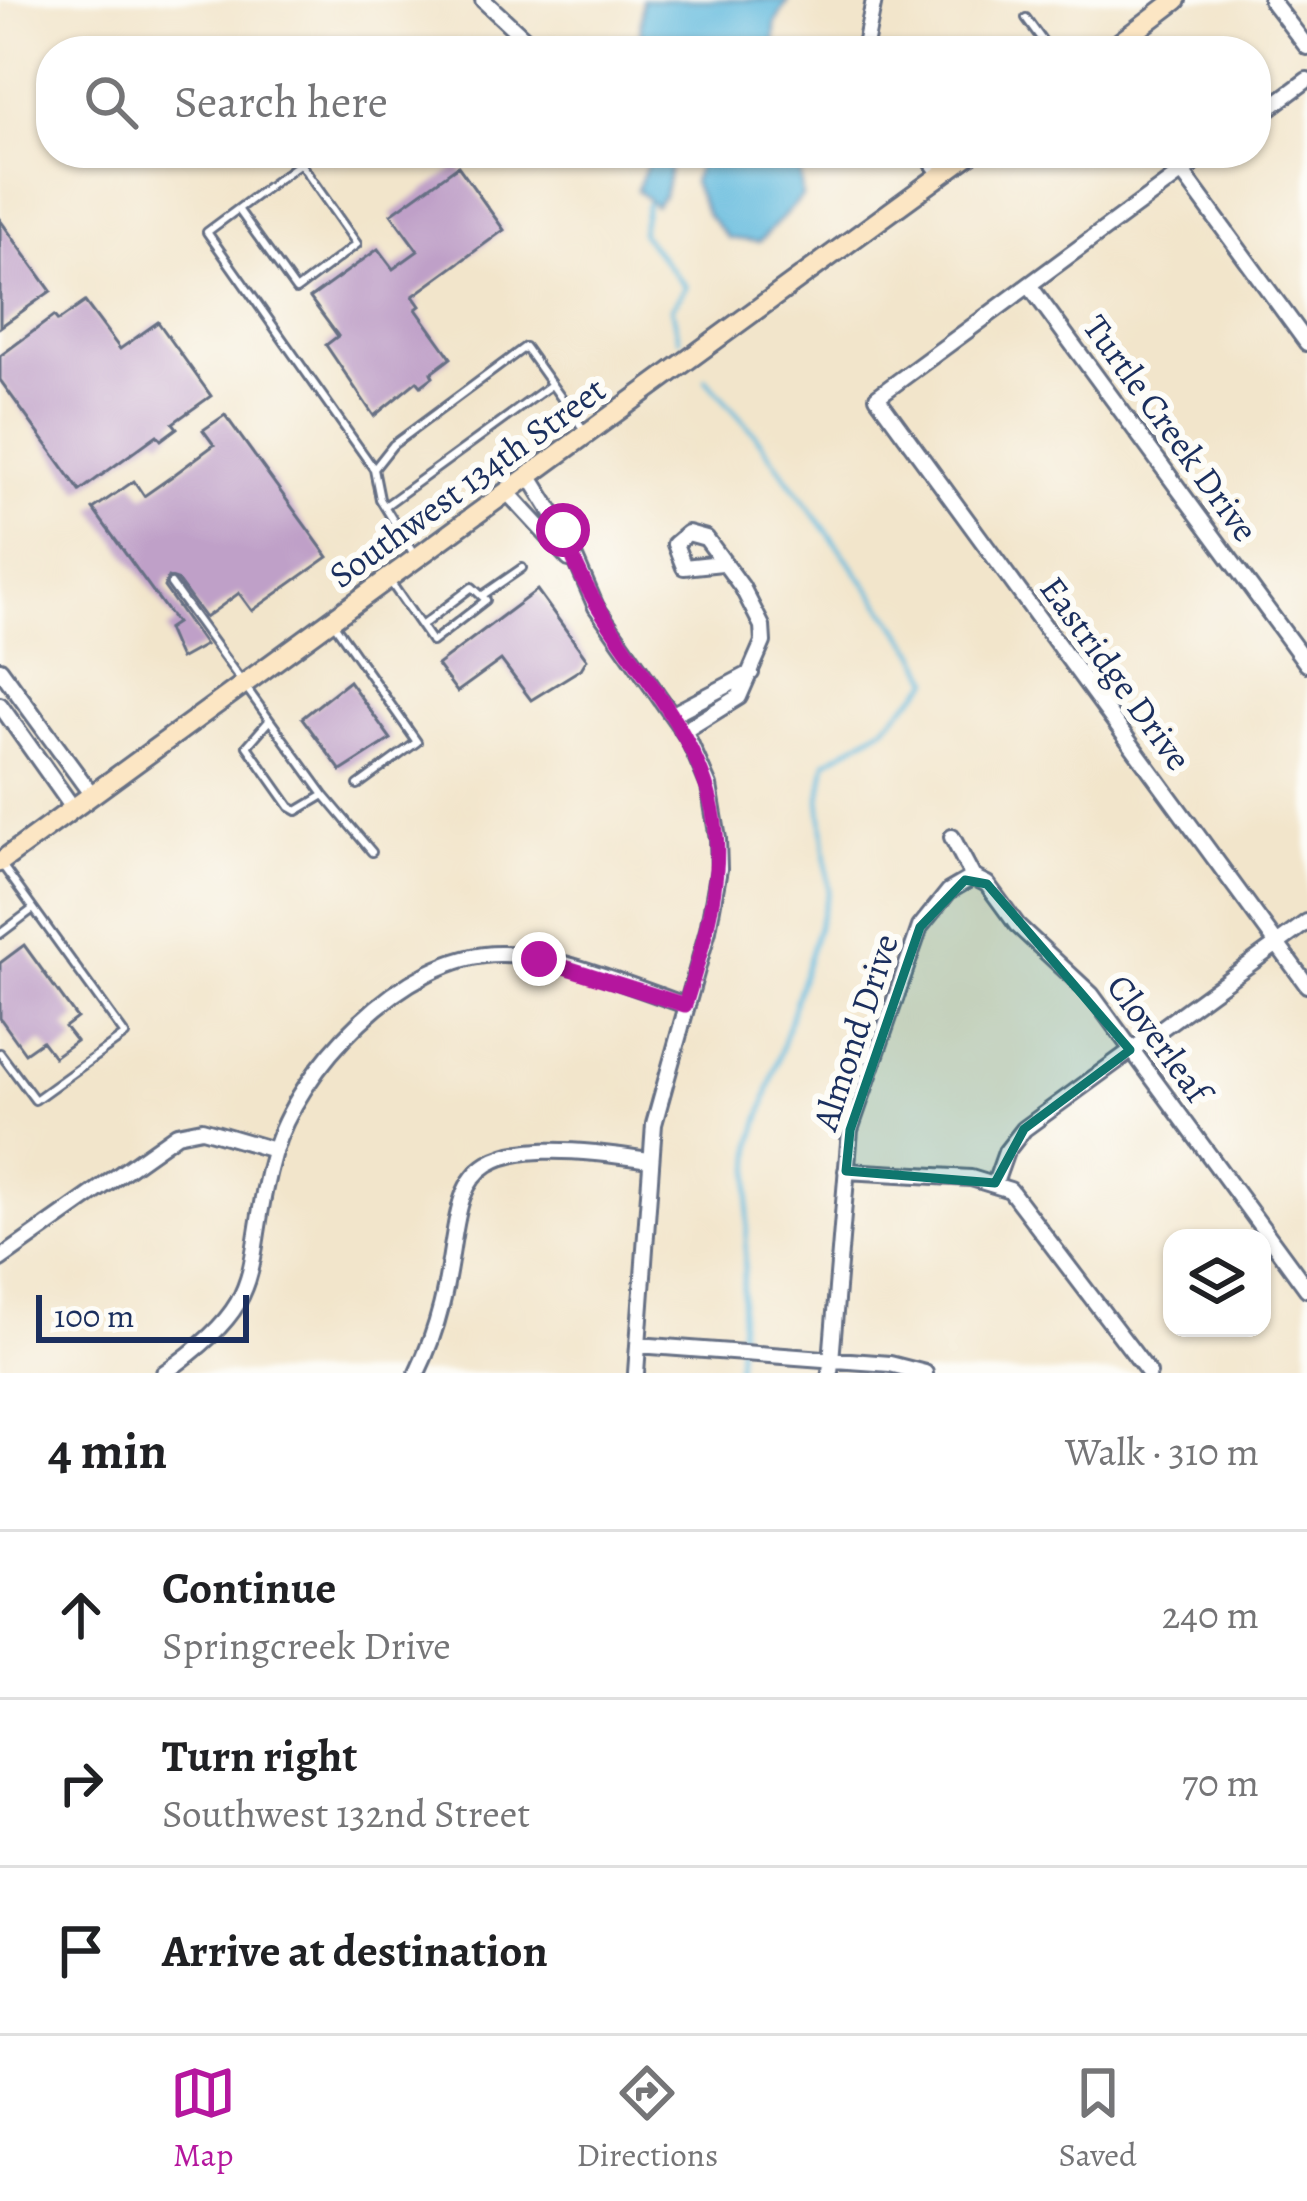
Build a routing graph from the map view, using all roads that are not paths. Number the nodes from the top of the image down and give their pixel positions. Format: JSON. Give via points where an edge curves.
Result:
{"nodes":[{"id":1,"x":483,"y":0,"type":"edge"},
{"id":2,"x":874,"y":0,"type":"edge"},
{"id":3,"x":1271,"y":0,"type":"edge"},
{"id":4,"x":1173,"y":1,"type":"edge"},
{"id":5,"x":1026,"y":18,"type":"dead end"},
{"id":6,"x":522,"y":36,"type":"edge"},
{"id":7,"x":864,"y":36,"type":"edge"},
{"id":8,"x":1039,"y":36,"type":"edge"},
{"id":9,"x":1128,"y":36,"type":"edge"},
{"id":10,"x":1307,"y":47,"type":"edge"},
{"id":11,"x":1307,"y":80,"type":"edge"},
{"id":12,"x":1271,"y":107,"type":"edge"},
{"id":13,"x":292,"y":168,"type":"edge"},
{"id":14,"x":303,"y":168,"type":"edge"},
{"id":15,"x":936,"y":168,"type":"edge"},
{"id":16,"x":950,"y":168,"type":"edge"},
{"id":17,"x":1187,"y":168,"type":"edge"},
{"id":18,"x":1182,"y":172,"type":"junction"},
{"id":19,"x":941,"y":174,"type":"junction"},
{"id":20,"x":238,"y":209,"type":"junction"},
{"id":21,"x":1029,"y":285,"type":"junction"},
{"id":22,"x":1307,"y":344,"type":"edge"},
{"id":23,"x":551,"y":385,"type":"junction"},
{"id":24,"x":587,"y":435,"type":"junction"},
{"id":25,"x":374,"y":469,"type":"junction"},
{"id":26,"x":530,"y":477,"type":"junction"},
{"id":27,"x":508,"y":493,"type":"junction"},
{"id":28,"x":384,"y":506,"type":"junction"},
{"id":29,"x":417,"y":559,"type":"junction"},
{"id":30,"x":573,"y":563,"type":"junction"},
{"id":31,"x":722,"y":563,"type":"dead end"},
{"id":32,"x":522,"y":568,"type":"dead end"},
{"id":33,"x":388,"y":580,"type":"junction"},
{"id":34,"x":171,"y":584,"type":"dead end"},
{"id":35,"x":483,"y":595,"type":"junction"},
{"id":36,"x":332,"y":621,"type":"junction"},
{"id":37,"x":421,"y":626,"type":"junction"},
{"id":38,"x":1307,"y":664,"type":"edge"},
{"id":39,"x":0,"y":669,"type":"edge"},
{"id":40,"x":751,"y":673,"type":"junction"},
{"id":41,"x":244,"y":685,"type":"junction"},
{"id":42,"x":0,"y":705,"type":"edge"},
{"id":43,"x":673,"y":714,"type":"junction"},
{"id":44,"x":269,"y":721,"type":"junction"},
{"id":45,"x":684,"y":731,"type":"junction"},
{"id":46,"x":358,"y":784,"type":"dead end"},
{"id":47,"x":92,"y":795,"type":"junction"},
{"id":48,"x":324,"y":796,"type":"junction"},
{"id":49,"x":74,"y":808,"type":"junction"},
{"id":50,"x":952,"y":837,"type":"dead end"},
{"id":51,"x":372,"y":852,"type":"dead end"},
{"id":52,"x":0,"y":862,"type":"edge"},
{"id":53,"x":973,"y":877,"type":"junction"},
{"id":54,"x":33,"y":910,"type":"junction"},
{"id":55,"x":1307,"y":922,"type":"edge"},
{"id":56,"x":0,"y":934,"type":"edge"},
{"id":57,"x":1277,"y":944,"type":"junction"},
{"id":58,"x":1307,"y":985,"type":"edge"},
{"id":59,"x":685,"y":1005,"type":"junction"},
{"id":60,"x":1130,"y":1050,"type":"junction"},
{"id":61,"x":0,"y":1053,"type":"edge"},
{"id":62,"x":274,"y":1150,"type":"junction"},
{"id":63,"x":649,"y":1160,"type":"junction"},
{"id":64,"x":846,"y":1171,"type":"junction"},
{"id":65,"x":995,"y":1183,"type":"junction"},
{"id":66,"x":0,"y":1258,"type":"edge"},
{"id":67,"x":1307,"y":1289,"type":"edge"},
{"id":68,"x":638,"y":1345,"type":"junction"},
{"id":69,"x":831,"y":1366,"type":"edge"},
{"id":70,"x":164,"y":1373,"type":"edge"},
{"id":71,"x":417,"y":1373,"type":"edge"},
{"id":72,"x":635,"y":1373,"type":"edge"},
{"id":73,"x":925,"y":1373,"type":"edge"},
{"id":74,"x":1149,"y":1373,"type":"edge"}],
"edges":[{"from":1,"to":6,"type":"street"},
{"from":2,"to":7,"type":"street"},
{"from":3,"to":10,"type":"street"},
{"from":4,"to":9,"type":"main road"},
{"from":5,"to":8,"type":"lane"},
{"from":11,"to":12,"type":"street"},
{"from":13,"to":20,"type":"lane"},
{"from":14,"to":20,"type":"lane","via":[[357,244],[296,290]]},
{"from":15,"to":19,"type":"street"},
{"from":16,"to":19,"type":"main road","name":"Southwest 134th Street"},
{"from":17,"to":18,"type":"street"},
{"from":18,"to":21,"type":"street"},
{"from":18,"to":22,"type":"street"},
{"from":19,"to":24,"type":"main road","name":"Southwest 134th Street"},
{"from":20,"to":25,"type":"lane","via":[[207,232]]},
{"from":21,"to":38,"type":"street","name":"Turtle Creek Drive"},
{"from":21,"to":57,"type":"street","name":"Eastridge Drive","via":[[878,397]]},
{"from":23,"to":24,"type":"lane"},
{"from":23,"to":25,"type":"lane","via":[[525,347],[393,445]]},
{"from":23,"to":28,"type":"lane"},
{"from":24,"to":26,"type":"main road","name":"Southwest 134th Street"},
{"from":25,"to":28,"type":"lane"},
{"from":26,"to":27,"type":"main road","name":"Southwest 134th Street"},
{"from":26,"to":30,"type":"street"},
{"from":27,"to":29,"type":"main road","name":"Southwest 134th Street"},
{"from":27,"to":30,"type":"street"},
{"from":28,"to":29,"type":"lane"},
{"from":29,"to":33,"type":"main road","name":"Southwest 134th Street"},
{"from":30,"to":43,"type":"street"},
{"from":31,"to":40,"type":"street","via":[[762,626]]},
{"from":32,"to":35,"type":"lane"},
{"from":33,"to":36,"type":"main road","name":"Southwest 134th Street"},
{"from":33,"to":37,"type":"lane"},
{"from":34,"to":41,"type":"lane"},
{"from":35,"to":37,"type":"lane","via":[[472,587]]},
{"from":35,"to":37,"type":"lane","via":[[485,604],[434,642]]},
{"from":36,"to":41,"type":"main road","name":"Southwest 134th Street"},
{"from":36,"to":46,"type":"lane","via":[[417,742]]},
{"from":39,"to":47,"type":"street"},
{"from":40,"to":43,"type":"street"},
{"from":40,"to":45,"type":"street","via":[[727,708]]},
{"from":41,"to":44,"type":"lane"},
{"from":41,"to":47,"type":"main road","name":"Southwest 134th Street"},
{"from":42,"to":49,"type":"street"},
{"from":43,"to":45,"type":"street"},
{"from":44,"to":48,"type":"lane"},
{"from":44,"to":48,"type":"lane","via":[[248,746],[262,770],[297,811]]},
{"from":45,"to":59,"type":"street","via":[[709,786],[719,869]]},
{"from":47,"to":49,"type":"main road","name":"Southwest 134th Street"},
{"from":48,"to":51,"type":"lane"},
{"from":49,"to":52,"type":"main road","name":"Southwest 134th Street"},
{"from":50,"to":53,"type":"street","name":"Cloverleaf"},
{"from":52,"to":54,"type":"lane"},
{"from":53,"to":60,"type":"street","name":"Cloverleaf","via":[[1078,979]]},
{"from":53,"to":64,"type":"street","name":"Almond Drive","via":[[949,891],[920,927],[850,1130]]},
{"from":54,"to":56,"type":"lane"},
{"from":54,"to":61,"type":"lane","via":[[125,1036],[35,1100]]},
{"from":55,"to":57,"type":"street"},
{"from":57,"to":58,"type":"street","name":"Eastridge Drive"},
{"from":57,"to":60,"type":"street"},
{"from":59,"to":62,"type":"street","via":[[519,955],[451,962],[343,1039],[302,1090]]},
{"from":59,"to":63,"type":"street"},
{"from":60,"to":65,"type":"street","via":[[1024,1129]]},
{"from":60,"to":67,"type":"street","name":"Cloverleaf"},
{"from":62,"to":66,"type":"street","via":[[212,1131],[177,1134]]},
{"from":62,"to":70,"type":"street","via":[[248,1288],[216,1334]]},
{"from":63,"to":68,"type":"street"},
{"from":63,"to":71,"type":"street","via":[[527,1150],[482,1168],[458,1202],[437,1317]]},
{"from":64,"to":65,"type":"street"},
{"from":64,"to":69,"type":"street","name":"Almond Drive"},
{"from":65,"to":74,"type":"street","via":[[1030,1211]]},
{"from":68,"to":69,"type":"street"},
{"from":68,"to":72,"type":"street"},
{"from":69,"to":73,"type":"street"}]}
